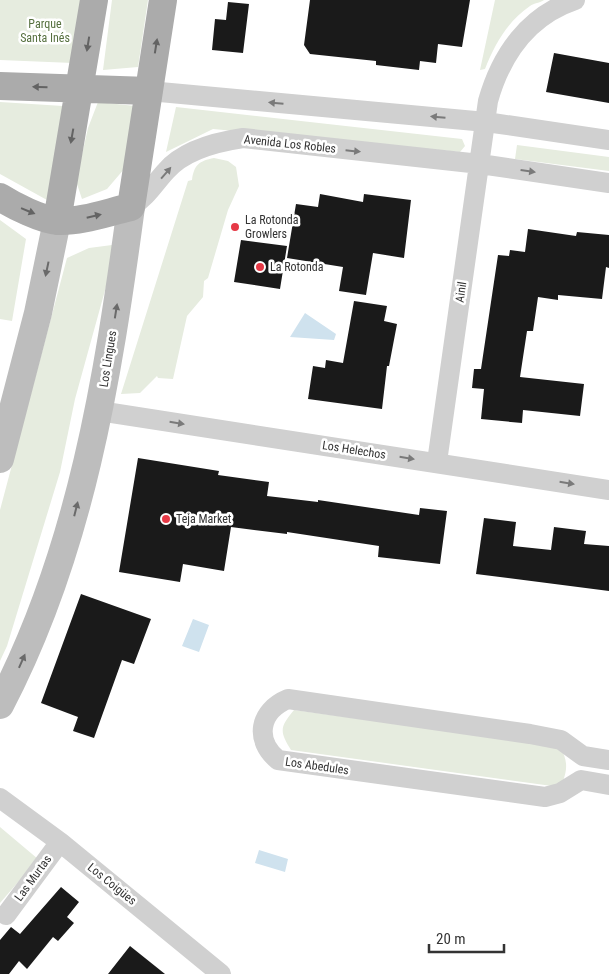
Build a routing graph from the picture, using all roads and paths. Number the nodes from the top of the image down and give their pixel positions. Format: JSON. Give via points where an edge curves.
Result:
{"nodes":[{"id":1,"x":94,"y":0,"type":"edge"},
{"id":2,"x":163,"y":0,"type":"edge"},
{"id":3,"x":569,"y":1,"type":"edge"},
{"id":4,"x":0,"y":86,"type":"edge"},
{"id":5,"x":81,"y":88,"type":"junction"},
{"id":6,"x":149,"y":91,"type":"junction"},
{"id":7,"x":486,"y":122,"type":"junction"},
{"id":8,"x":609,"y":140,"type":"edge"},
{"id":9,"x":480,"y":164,"type":"junction"},
{"id":10,"x":609,"y":183,"type":"edge"},
{"id":11,"x":0,"y":198,"type":"edge"},
{"id":12,"x":131,"y":207,"type":"junction"},
{"id":13,"x":57,"y":221,"type":"junction"},
{"id":14,"x":99,"y":411,"type":"junction"},
{"id":15,"x":0,"y":459,"type":"edge"},
{"id":16,"x":437,"y":462,"type":"junction"},
{"id":17,"x":609,"y":490,"type":"edge"},
{"id":18,"x":0,"y":705,"type":"edge"},
{"id":19,"x":583,"y":756,"type":"junction"},
{"id":20,"x":609,"y":760,"type":"edge"},
{"id":21,"x":581,"y":780,"type":"junction"},
{"id":22,"x":609,"y":785,"type":"edge"},
{"id":23,"x":0,"y":798,"type":"edge"},
{"id":24,"x":60,"y":842,"type":"junction"},
{"id":25,"x":6,"y":915,"type":"dead end"},
{"id":26,"x":222,"y":974,"type":"edge"}],
"edges":[{"from":1,"to":5,"type":"main road","one_way":true},
{"from":6,"to":2,"type":"main road","name":"Los Lingues","one_way":true},
{"from":3,"to":7,"type":"street","name":"Ainil","via":[[528,28],[513,45],[494,81]]},
{"from":5,"to":4,"type":"main road","one_way":true},
{"from":5,"to":6,"type":"main road"},
{"from":5,"to":13,"type":"main road","one_way":true},
{"from":7,"to":6,"type":"street","one_way":true},
{"from":6,"to":12,"type":"main road","name":"Los Lingues"},
{"from":7,"to":8,"type":"street"},
{"from":7,"to":9,"type":"street","name":"Ainil"},
{"from":9,"to":10,"type":"street","name":"Avenida Los Robles","one_way":true},
{"from":12,"to":9,"type":"street","name":"Avenida Los Robles","one_way":true,"via":[[150,193],[177,161],[209,145],[243,138]]},
{"from":9,"to":16,"type":"street","name":"Ainil"},
{"from":11,"to":13,"type":"main road","name":"Avenida Los Robles","one_way":true},
{"from":13,"to":12,"type":"main road","name":"Avenida Los Robles","one_way":true,"via":[[76,220]]},
{"from":14,"to":12,"type":"main road","name":"Los Lingues","one_way":true},
{"from":13,"to":15,"type":"main road","one_way":true,"via":[[38,313]]},
{"from":14,"to":16,"type":"street","name":"Los Helechos","one_way":true},
{"from":18,"to":14,"type":"main road","name":"Los Lingues","one_way":true,"via":[[34,635],[70,535]]},
{"from":16,"to":17,"type":"street","name":"Los Helechos","one_way":true},
{"from":19,"to":20,"type":"street","name":"Los Abedules"},
{"from":19,"to":21,"type":"street"},
{"from":19,"to":21,"type":"street","name":"Los Abedules","via":[[561,740],[288,700],[272,709],[263,726],[265,746],[278,760],[545,797],[560,793]]},
{"from":21,"to":22,"type":"street"},
{"from":23,"to":24,"type":"street","name":"Los Coigües"},
{"from":24,"to":25,"type":"street","name":"Las Murtas"},
{"from":24,"to":26,"type":"street","name":"Los Coigües"}]}
